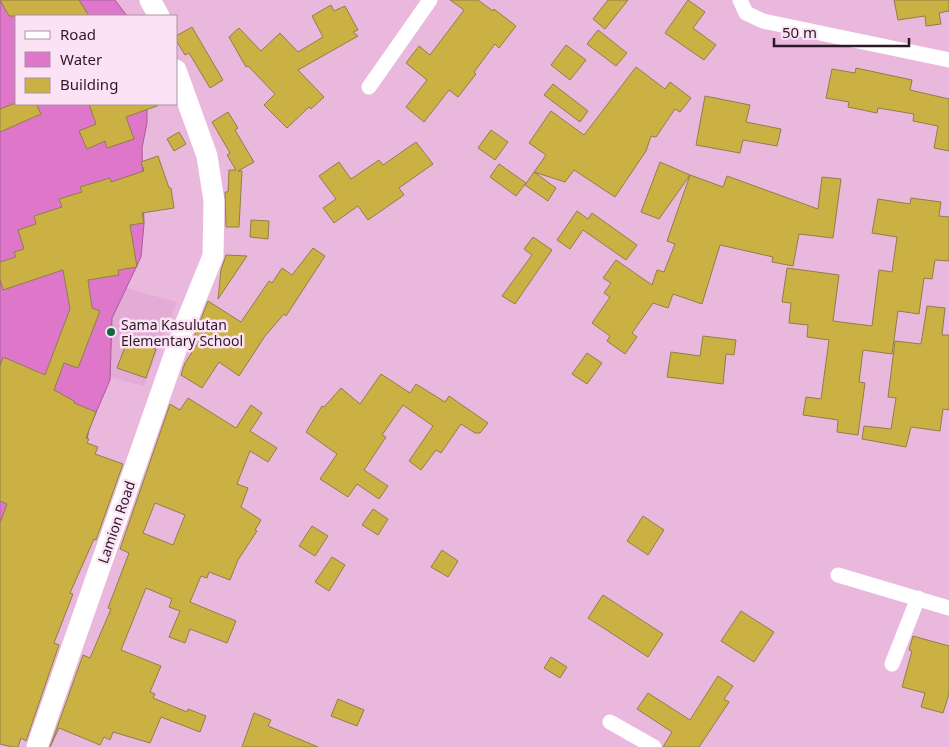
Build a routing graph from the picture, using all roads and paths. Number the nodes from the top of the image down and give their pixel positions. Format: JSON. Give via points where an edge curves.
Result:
{"nodes":[{"id":1,"x":150,"y":0,"type":"edge"},
{"id":2,"x":430,"y":0,"type":"edge"},
{"id":3,"x":740,"y":0,"type":"edge"},
{"id":4,"x":158,"y":15,"type":"edge"},
{"id":5,"x":949,"y":60,"type":"edge"},
{"id":6,"x":178,"y":76,"type":"edge"},
{"id":7,"x":369,"y":86,"type":"dead end"},
{"id":8,"x":838,"y":574,"type":"dead end"},
{"id":9,"x":918,"y":598,"type":"junction"},
{"id":10,"x":949,"y":608,"type":"edge"},
{"id":11,"x":892,"y":664,"type":"dead end"},
{"id":12,"x":610,"y":722,"type":"dead end"},
{"id":13,"x":37,"y":747,"type":"edge"},
{"id":14,"x":654,"y":747,"type":"edge"}],
"edges":[{"from":1,"to":4,"type":"street"},
{"from":2,"to":7,"type":"street"},
{"from":3,"to":5,"type":"street","via":[[746,13],[763,21]]},
{"from":6,"to":13,"type":"street","name":"Lamion Road","via":[[207,156],[214,201],[213,256]]},
{"from":8,"to":9,"type":"street"},
{"from":9,"to":10,"type":"street"},
{"from":9,"to":11,"type":"street"},
{"from":12,"to":14,"type":"street"}]}
